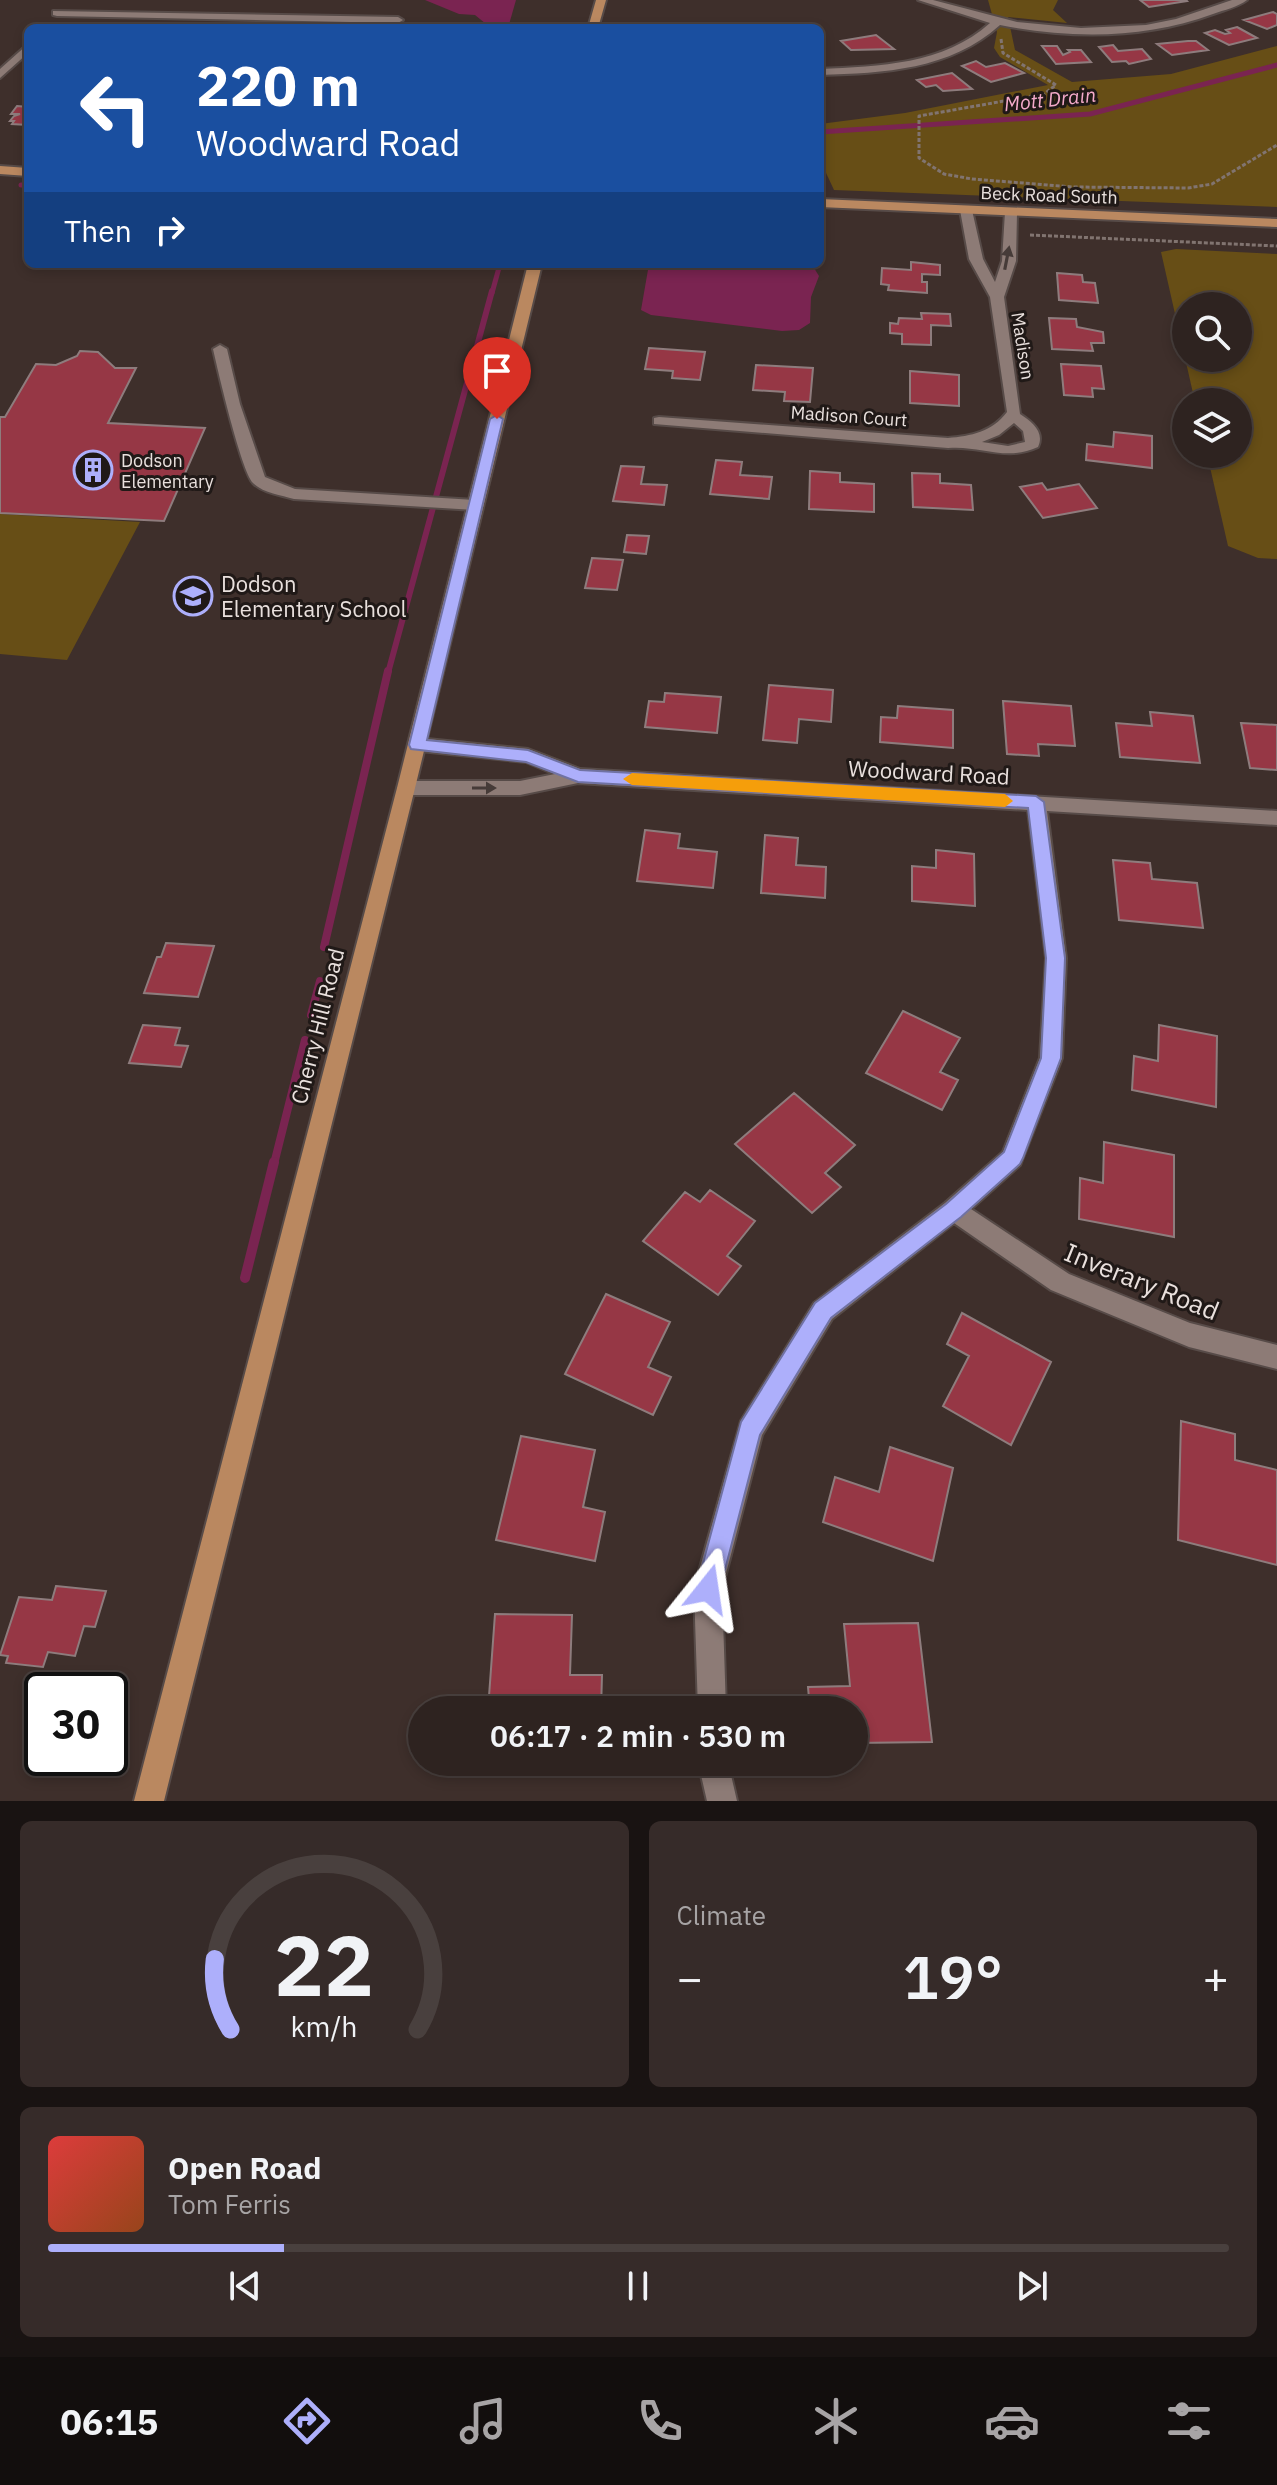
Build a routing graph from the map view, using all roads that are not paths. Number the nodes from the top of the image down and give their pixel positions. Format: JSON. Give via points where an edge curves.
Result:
{"nodes":[{"id":1,"x":67,"y":0,"type":"edge"},
{"id":2,"x":601,"y":0,"type":"edge"},
{"id":3,"x":923,"y":0,"type":"edge"},
{"id":4,"x":1236,"y":1,"type":"edge"},
{"id":5,"x":398,"y":20,"type":"dead end"},
{"id":6,"x":1000,"y":23,"type":"junction"},
{"id":7,"x":594,"y":24,"type":"edge"},
{"id":8,"x":24,"y":51,"type":"edge"},
{"id":9,"x":824,"y":72,"type":"edge"},
{"id":10,"x":0,"y":75,"type":"edge"},
{"id":11,"x":0,"y":170,"type":"edge"},
{"id":12,"x":24,"y":172,"type":"edge"},
{"id":13,"x":824,"y":203,"type":"edge"},
{"id":14,"x":966,"y":210,"type":"junction"},
{"id":15,"x":1011,"y":212,"type":"junction"},
{"id":16,"x":1277,"y":223,"type":"edge"},
{"id":17,"x":534,"y":268,"type":"edge"},
{"id":18,"x":997,"y":297,"type":"junction"},
{"id":19,"x":220,"y":349,"type":"dead end"},
{"id":20,"x":1013,"y":408,"type":"junction"},
{"id":21,"x":659,"y":421,"type":"dead end"},
{"id":22,"x":966,"y":442,"type":"junction"},
{"id":23,"x":475,"y":505,"type":"junction"},
{"id":24,"x":417,"y":745,"type":"junction"},
{"id":25,"x":578,"y":776,"type":"junction"},
{"id":26,"x":406,"y":788,"type":"junction"},
{"id":27,"x":1036,"y":802,"type":"junction"},
{"id":28,"x":1277,"y":818,"type":"edge"},
{"id":29,"x":953,"y":1210,"type":"junction"},
{"id":30,"x":1277,"y":1357,"type":"edge"},
{"id":31,"x":712,"y":1696,"type":"edge"},
{"id":32,"x":716,"y":1776,"type":"edge"},
{"id":33,"x":149,"y":1801,"type":"edge"},
{"id":34,"x":722,"y":1801,"type":"edge"}],
"edges":[{"from":1,"to":5,"type":"street","via":[[54,16],[297,12]]},
{"from":2,"to":7,"type":"main road"},
{"from":3,"to":6,"type":"street"},
{"from":4,"to":6,"type":"street","via":[[1179,21],[1128,30]]},
{"from":6,"to":9,"type":"street","via":[[975,41],[938,56],[890,67]]},
{"from":8,"to":10,"type":"street"},
{"from":11,"to":12,"type":"main road"},
{"from":13,"to":14,"type":"main road","name":"Beck Road South"},
{"from":14,"to":15,"type":"main road","name":"Beck Road South"},
{"from":14,"to":18,"type":"street","name":"Madison","via":[[976,259]]},
{"from":15,"to":16,"type":"main road","name":"Beck Road South"},
{"from":18,"to":15,"type":"street","name":"Madison","one_way":true,"via":[[1009,261]]},
{"from":17,"to":23,"type":"main road","name":"Cherry Hill Road"},
{"from":18,"to":20,"type":"street","name":"Madison"},
{"from":19,"to":23,"type":"street","via":[[258,479],[294,494]]},
{"from":20,"to":22,"type":"street","name":"Madison Court","via":[[998,431]]},
{"from":20,"to":22,"type":"street","via":[[1029,426],[1033,444],[1001,450]]},
{"from":21,"to":22,"type":"street","name":"Madison Court"},
{"from":23,"to":24,"type":"main road","name":"Cherry Hill Road"},
{"from":24,"to":25,"type":"street","name":"Woodward Road","via":[[528,756]]},
{"from":24,"to":26,"type":"main road","name":"Cherry Hill Road"},
{"from":26,"to":25,"type":"street","name":"Woodward Road","one_way":true,"via":[[520,788]]},
{"from":25,"to":27,"type":"street","name":"Woodward Road"},
{"from":26,"to":33,"type":"main road","name":"Cherry Hill Road"},
{"from":27,"to":28,"type":"street","name":"Woodward Road"},
{"from":27,"to":29,"type":"street","via":[[1056,958],[1051,1058],[1012,1158]]},
{"from":29,"to":30,"type":"street","name":"Inverary Road","via":[[1060,1282],[1189,1335]]},
{"from":29,"to":31,"type":"street","via":[[823,1311],[750,1430],[708,1589]]},
{"from":32,"to":34,"type":"street"}]}
